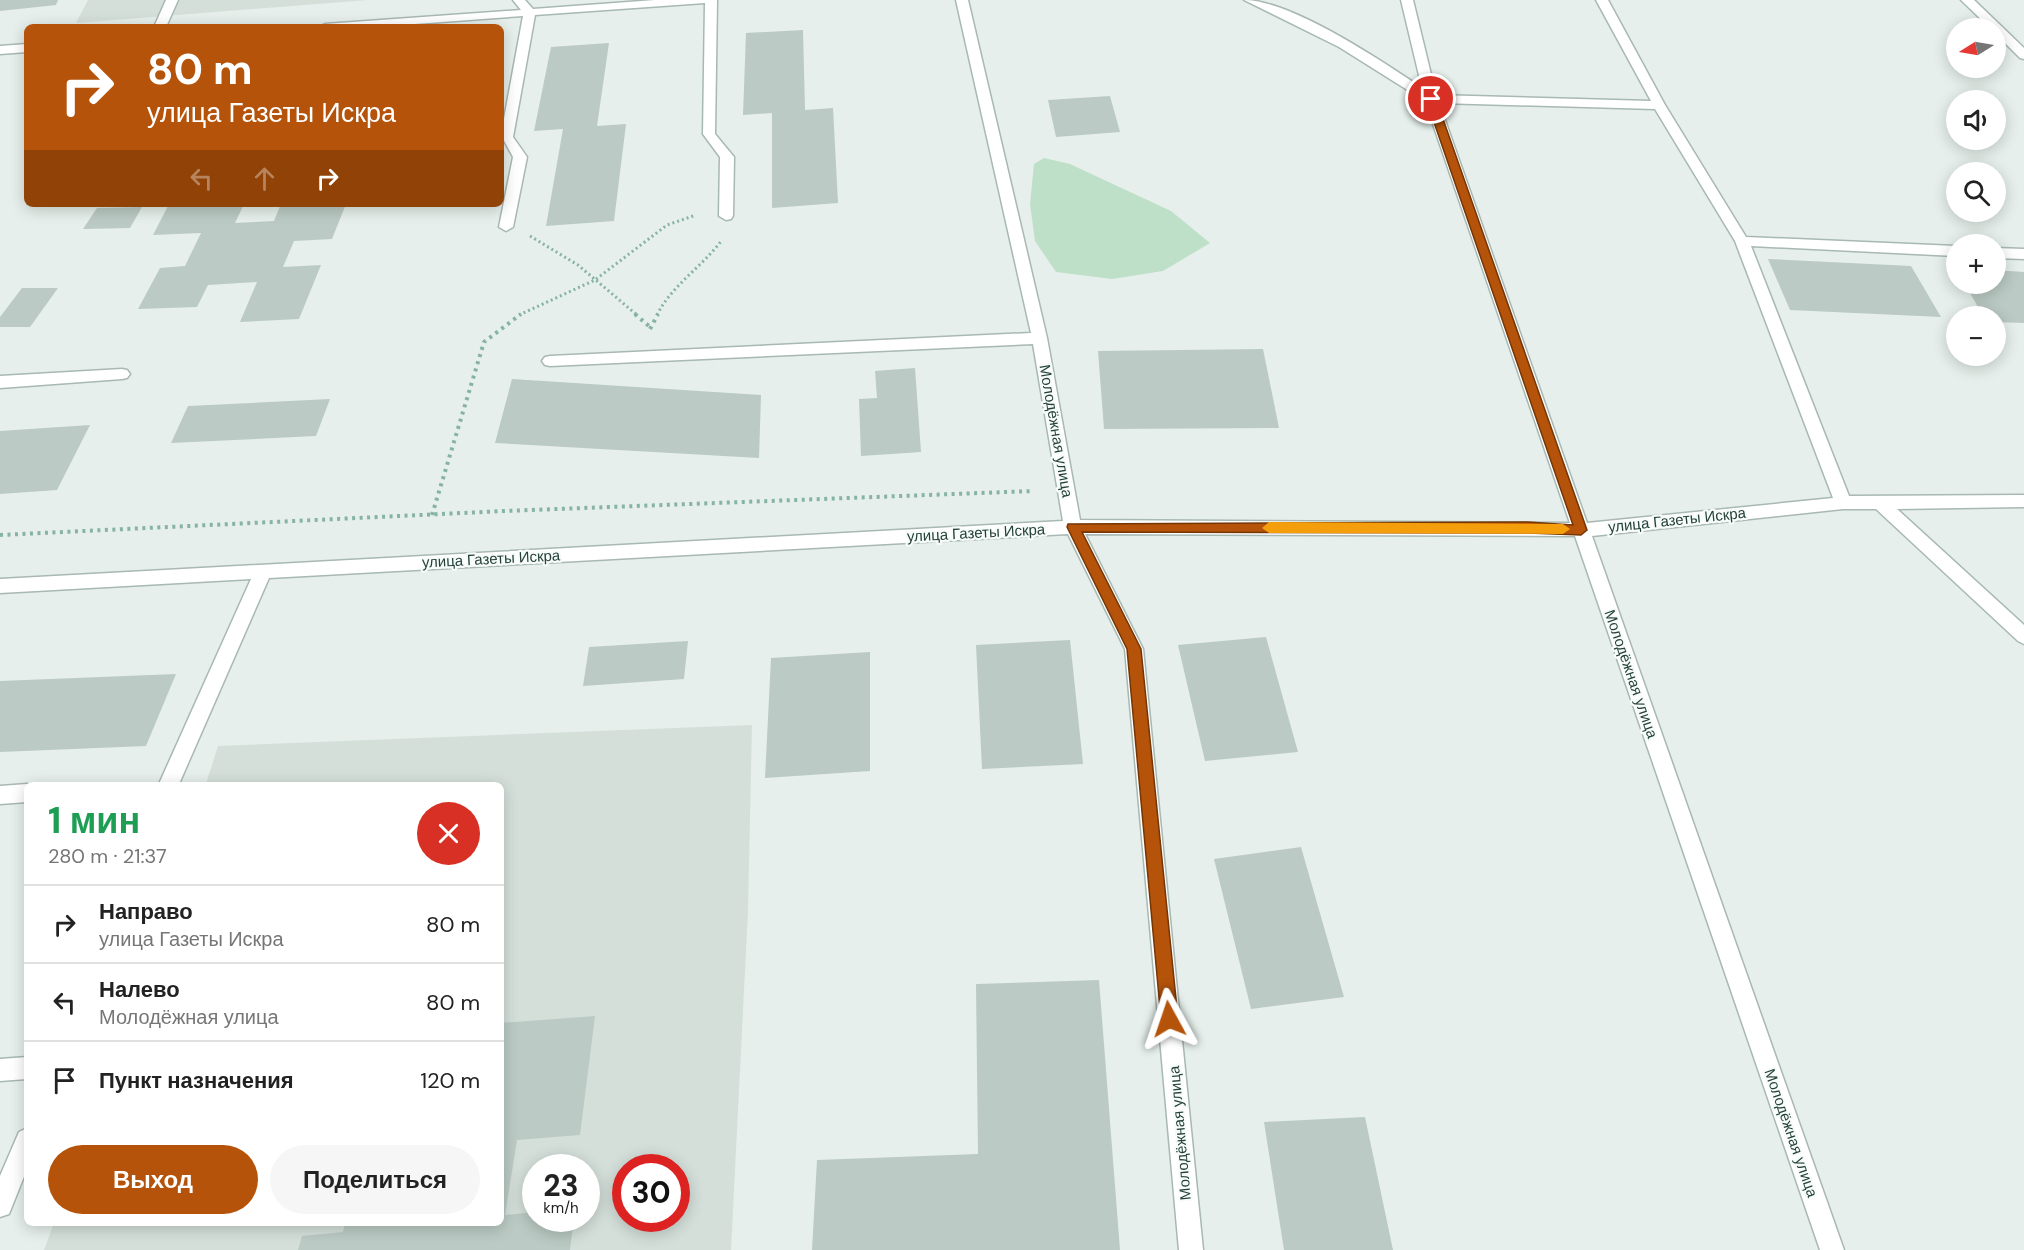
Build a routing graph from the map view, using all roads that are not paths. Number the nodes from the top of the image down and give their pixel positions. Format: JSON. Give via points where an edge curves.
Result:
{"nodes":[{"id":1,"x":172,"y":0,"type":"edge"},
{"id":2,"x":519,"y":0,"type":"edge"},
{"id":3,"x":703,"y":0,"type":"edge"},
{"id":4,"x":711,"y":0,"type":"edge"},
{"id":5,"x":962,"y":0,"type":"edge"},
{"id":6,"x":1250,"y":0,"type":"edge"},
{"id":7,"x":1407,"y":0,"type":"edge"},
{"id":8,"x":1602,"y":0,"type":"edge"},
{"id":9,"x":1967,"y":0,"type":"edge"},
{"id":10,"x":530,"y":12,"type":"junction"},
{"id":11,"x":161,"y":24,"type":"edge"},
{"id":12,"x":366,"y":24,"type":"edge"},
{"id":13,"x":24,"y":48,"type":"edge"},
{"id":14,"x":0,"y":50,"type":"edge"},
{"id":15,"x":2024,"y":55,"type":"edge"},
{"id":16,"x":1431,"y":99,"type":"junction"},
{"id":17,"x":1659,"y":105,"type":"junction"},
{"id":18,"x":726,"y":216,"type":"road end"},
{"id":19,"x":506,"y":226,"type":"road end"},
{"id":20,"x":1742,"y":242,"type":"junction"},
{"id":21,"x":1946,"y":251,"type":"edge"},
{"id":22,"x":2006,"y":253,"type":"edge"},
{"id":23,"x":2024,"y":254,"type":"edge"},
{"id":24,"x":1040,"y":338,"type":"junction"},
{"id":25,"x":550,"y":361,"type":"dead end"},
{"id":26,"x":122,"y":374,"type":"dead end"},
{"id":27,"x":0,"y":382,"type":"edge"},
{"id":28,"x":2024,"y":501,"type":"edge"},
{"id":29,"x":1879,"y":502,"type":"junction"},
{"id":30,"x":1844,"y":503,"type":"junction"},
{"id":31,"x":1073,"y":527,"type":"junction"},
{"id":32,"x":1581,"y":530,"type":"junction"},
{"id":33,"x":263,"y":572,"type":"junction"},
{"id":34,"x":0,"y":586,"type":"edge"},
{"id":35,"x":2024,"y":636,"type":"edge"},
{"id":36,"x":169,"y":782,"type":"edge"},
{"id":37,"x":24,"y":793,"type":"edge"},
{"id":38,"x":0,"y":795,"type":"edge"},
{"id":39,"x":24,"y":1068,"type":"edge"},
{"id":40,"x":0,"y":1070,"type":"edge"},
{"id":41,"x":24,"y":1147,"type":"edge"},
{"id":42,"x":0,"y":1205,"type":"edge"},
{"id":43,"x":1191,"y":1250,"type":"edge"},
{"id":44,"x":1832,"y":1250,"type":"edge"}],
"edges":[{"from":1,"to":11,"type":"street"},
{"from":2,"to":10,"type":"street"},
{"from":3,"to":10,"type":"street"},
{"from":4,"to":18,"type":"street","via":[[709,134],[727,157]]},
{"from":5,"to":24,"type":"street","name":"Молодёжная улица"},
{"from":6,"to":16,"type":"street","via":[[1343,43]]},
{"from":7,"to":16,"type":"street","name":"Молодёжная улица"},
{"from":8,"to":17,"type":"street"},
{"from":9,"to":15,"type":"street"},
{"from":10,"to":12,"type":"street"},
{"from":10,"to":19,"type":"street","via":[[507,137],[520,157]]},
{"from":13,"to":14,"type":"street"},
{"from":16,"to":17,"type":"street"},
{"from":16,"to":32,"type":"street","name":"Молодёжная улица"},
{"from":17,"to":20,"type":"street"},
{"from":20,"to":21,"type":"street"},
{"from":20,"to":30,"type":"street"},
{"from":22,"to":23,"type":"street"},
{"from":24,"to":25,"type":"street"},
{"from":24,"to":31,"type":"street","name":"Молодёжная улица"},
{"from":26,"to":27,"type":"street"},
{"from":28,"to":29,"type":"street","name":"улица Газеты Искра"},
{"from":29,"to":30,"type":"street","name":"улица Газеты Искра"},
{"from":29,"to":35,"type":"street"},
{"from":30,"to":32,"type":"street","name":"улица Газеты Искра"},
{"from":31,"to":32,"type":"street","name":"улица Газеты Искра"},
{"from":31,"to":33,"type":"street","name":"улица Газеты Искра"},
{"from":31,"to":43,"type":"street","name":"Молодёжная улица","via":[[1134,649]]},
{"from":32,"to":44,"type":"street","name":"Молодёжная улица"},
{"from":33,"to":34,"type":"street","name":"улица Газеты Искра"},
{"from":33,"to":36,"type":"street"},
{"from":37,"to":38,"type":"street"},
{"from":39,"to":40,"type":"street"},
{"from":41,"to":42,"type":"street"}]}
